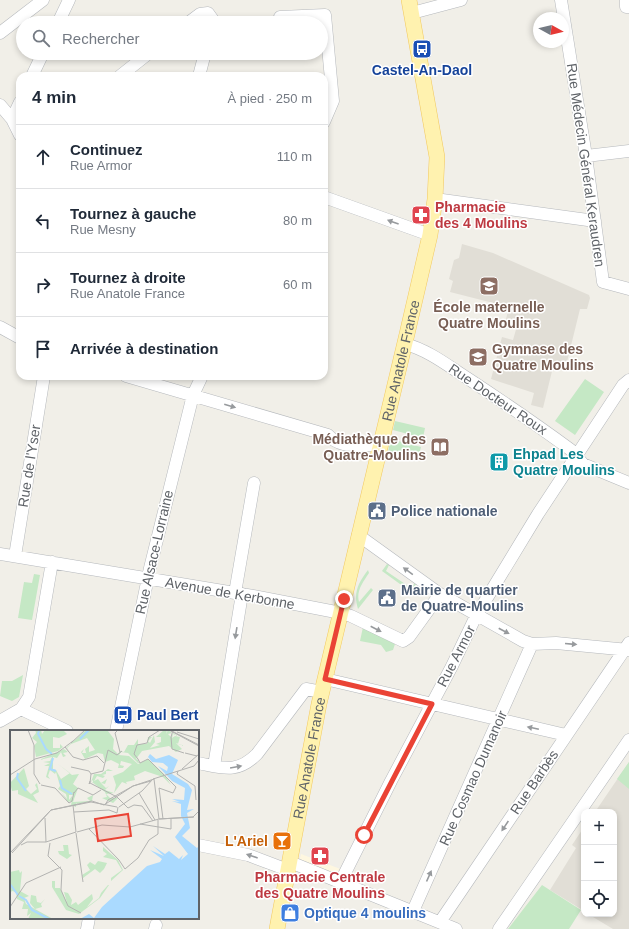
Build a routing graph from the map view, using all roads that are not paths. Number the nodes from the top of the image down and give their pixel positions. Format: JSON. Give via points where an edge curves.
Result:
{"nodes":[{"id":1,"x":43,"y":0,"type":"edge"},
{"id":2,"x":69,"y":0,"type":"edge"},
{"id":3,"x":462,"y":0,"type":"edge"},
{"id":4,"x":561,"y":0,"type":"edge"},
{"id":5,"x":626,"y":0,"type":"edge"},
{"id":6,"x":411,"y":6,"type":"edge"},
{"id":7,"x":629,"y":7,"type":"edge"},
{"id":8,"x":22,"y":16,"type":"edge"},
{"id":9,"x":61,"y":16,"type":"edge"},
{"id":10,"x":302,"y":16,"type":"edge"},
{"id":11,"x":325,"y":16,"type":"edge"},
{"id":12,"x":16,"y":21,"type":"edge"},
{"id":13,"x":0,"y":33,"type":"edge"},
{"id":14,"x":328,"y":47,"type":"edge"},
{"id":15,"x":40,"y":60,"type":"edge"},
{"id":16,"x":140,"y":60,"type":"edge"},
{"id":17,"x":203,"y":60,"type":"edge"},
{"id":18,"x":34,"y":72,"type":"edge"},
{"id":19,"x":125,"y":72,"type":"edge"},
{"id":20,"x":200,"y":72,"type":"edge"},
{"id":21,"x":0,"y":105,"type":"edge"},
{"id":22,"x":16,"y":110,"type":"edge"},
{"id":23,"x":328,"y":112,"type":"edge"},
{"id":24,"x":12,"y":119,"type":"junction"},
{"id":25,"x":16,"y":127,"type":"edge"},
{"id":26,"x":629,"y":151,"type":"edge"},
{"id":27,"x":586,"y":156,"type":"junction"},
{"id":28,"x":328,"y":199,"type":"edge"},
{"id":29,"x":435,"y":199,"type":"junction"},
{"id":30,"x":595,"y":221,"type":"junction"},
{"id":31,"x":430,"y":235,"type":"junction"},
{"id":32,"x":629,"y":289,"type":"edge"},
{"id":33,"x":0,"y":327,"type":"edge"},
{"id":34,"x":16,"y":336,"type":"edge"},
{"id":35,"x":405,"y":344,"type":"junction"},
{"id":36,"x":43,"y":380,"type":"edge"},
{"id":37,"x":140,"y":380,"type":"edge"},
{"id":38,"x":200,"y":380,"type":"edge"},
{"id":39,"x":629,"y":380,"type":"edge"},
{"id":40,"x":193,"y":395,"type":"junction"},
{"id":41,"x":381,"y":446,"type":"junction"},
{"id":42,"x":576,"y":457,"type":"junction"},
{"id":43,"x":629,"y":483,"type":"edge"},
{"id":44,"x":254,"y":484,"type":"dead end"},
{"id":45,"x":358,"y":535,"type":"junction"},
{"id":46,"x":0,"y":554,"type":"edge"},
{"id":47,"x":15,"y":556,"type":"junction"},
{"id":48,"x":52,"y":562,"type":"junction"},
{"id":49,"x":147,"y":579,"type":"junction"},
{"id":50,"x":239,"y":593,"type":"junction"},
{"id":51,"x":440,"y":594,"type":"junction"},
{"id":52,"x":341,"y":613,"type":"junction"},
{"id":53,"x":476,"y":616,"type":"junction"},
{"id":54,"x":532,"y":644,"type":"junction"},
{"id":55,"x":628,"y":648,"type":"edge"},
{"id":56,"x":323,"y":685,"type":"junction"},
{"id":57,"x":432,"y":704,"type":"junction"},
{"id":58,"x":21,"y":709,"type":"junction"},
{"id":59,"x":0,"y":720,"type":"edge"},
{"id":60,"x":500,"y":720,"type":"junction"},
{"id":61,"x":65,"y":730,"type":"edge"},
{"id":62,"x":116,"y":730,"type":"edge"},
{"id":63,"x":566,"y":735,"type":"junction"},
{"id":64,"x":629,"y":740,"type":"edge"},
{"id":65,"x":199,"y":764,"type":"edge"},
{"id":66,"x":214,"y":766,"type":"junction"},
{"id":67,"x":199,"y":845,"type":"edge"},
{"id":68,"x":289,"y":866,"type":"junction"},
{"id":69,"x":340,"y":883,"type":"junction"},
{"id":70,"x":413,"y":911,"type":"junction"},
{"id":71,"x":89,"y":919,"type":"edge"},
{"id":72,"x":440,"y":922,"type":"junction"},
{"id":73,"x":88,"y":929,"type":"edge"},
{"id":74,"x":278,"y":929,"type":"edge"},
{"id":75,"x":456,"y":929,"type":"edge"},
{"id":76,"x":499,"y":929,"type":"edge"}],
"edges":[{"from":1,"to":8,"type":"street"},
{"from":2,"to":9,"type":"street"},
{"from":3,"to":6,"type":"street"},
{"from":4,"to":27,"type":"street","name":"Rue Médecin Général Keraudren"},
{"from":5,"to":7,"type":"street","via":[[626,7]]},
{"from":6,"to":29,"type":"main road","name":"Rue Anatole France","via":[[437,157]]},
{"from":10,"to":11,"type":"street"},
{"from":12,"to":13,"type":"street"},
{"from":14,"to":23,"type":"street","via":[[333,100]]},
{"from":15,"to":18,"type":"street"},
{"from":16,"to":19,"type":"street"},
{"from":17,"to":20,"type":"street"},
{"from":21,"to":24,"type":"street"},
{"from":22,"to":24,"type":"street"},
{"from":24,"to":25,"type":"street"},
{"from":26,"to":27,"type":"street"},
{"from":27,"to":30,"type":"street","name":"Rue Médecin Général Keraudren"},
{"from":31,"to":28,"type":"street","one_way":true},
{"from":29,"to":30,"type":"street"},
{"from":29,"to":31,"type":"main road","name":"Rue Anatole France"},
{"from":30,"to":32,"type":"street","name":"Rue Médecin Général Keraudren","via":[[603,282]]},
{"from":31,"to":35,"type":"main road","name":"Rue Anatole France"},
{"from":33,"to":34,"type":"street"},
{"from":35,"to":41,"type":"main road","name":"Rue Anatole France"},
{"from":35,"to":42,"type":"street","name":"Rue Docteur Roux","via":[[429,353],[480,386],[571,450]]},
{"from":36,"to":47,"type":"street","name":"Rue de l'Yser"},
{"from":37,"to":40,"type":"street"},
{"from":38,"to":40,"type":"street","name":"Rue Alsace-Lorraine"},
{"from":39,"to":42,"type":"street","name":"Rue Armor","via":[[623,385]]},
{"from":40,"to":41,"type":"street","one_way":true,"via":[[328,435],[333,441],[352,446],[369,443]]},
{"from":40,"to":49,"type":"street","name":"Rue Alsace-Lorraine"},
{"from":41,"to":45,"type":"main road","name":"Rue Anatole France"},
{"from":42,"to":43,"type":"street","name":"Rue Docteur Roux","via":[[584,464]]},
{"from":42,"to":53,"type":"street","name":"Rue Armor"},
{"from":44,"to":50,"type":"street"},
{"from":51,"to":45,"type":"street","one_way":true},
{"from":45,"to":52,"type":"main road","name":"Rue Anatole France"},
{"from":46,"to":47,"type":"street","name":"Avenue de Kerbonne"},
{"from":47,"to":48,"type":"street","name":"Avenue de Kerbonne"},
{"from":48,"to":49,"type":"street","name":"Avenue de Kerbonne"},
{"from":48,"to":58,"type":"street","via":[[29,697]]},
{"from":49,"to":50,"type":"street","name":"Avenue de Kerbonne"},
{"from":49,"to":62,"type":"street","name":"Rue Alsace-Lorraine"},
{"from":50,"to":52,"type":"street","name":"Avenue de Kerbonne"},
{"from":50,"to":66,"type":"street","one_way":true},
{"from":52,"to":51,"type":"street","name":"Avenue de Kerbonne","one_way":true,"via":[[403,641],[409,637]]},
{"from":51,"to":53,"type":"street"},
{"from":52,"to":56,"type":"main road","name":"Rue Anatole France"},
{"from":53,"to":54,"type":"street","one_way":true},
{"from":53,"to":57,"type":"street","name":"Rue Armor"},
{"from":54,"to":55,"type":"street","one_way":true},
{"from":54,"to":60,"type":"street","name":"Rue Cosmao Dumanoir"},
{"from":55,"to":63,"type":"street","name":"Rue Barbès"},
{"from":56,"to":57,"type":"street"},
{"from":66,"to":56,"type":"street","one_way":true,"via":[[239,767],[248,763],[306,689]]},
{"from":56,"to":68,"type":"main road","name":"Rue Anatole France"},
{"from":57,"to":60,"type":"street"},
{"from":57,"to":69,"type":"street","name":"Rue Armor"},
{"from":58,"to":59,"type":"street"},
{"from":58,"to":61,"type":"street"},
{"from":63,"to":60,"type":"street","one_way":true},
{"from":70,"to":60,"type":"street","name":"Rue Cosmao Dumanoir","one_way":true},
{"from":63,"to":72,"type":"street","name":"Rue Barbès","one_way":true},
{"from":64,"to":76,"type":"street"},
{"from":65,"to":66,"type":"street"},
{"from":68,"to":67,"type":"street","one_way":true},
{"from":68,"to":69,"type":"street"},
{"from":68,"to":74,"type":"main road","name":"Rue Anatole France"},
{"from":69,"to":70,"type":"street"},
{"from":70,"to":72,"type":"street"},
{"from":71,"to":73,"type":"street"},
{"from":72,"to":75,"type":"street"}]}
